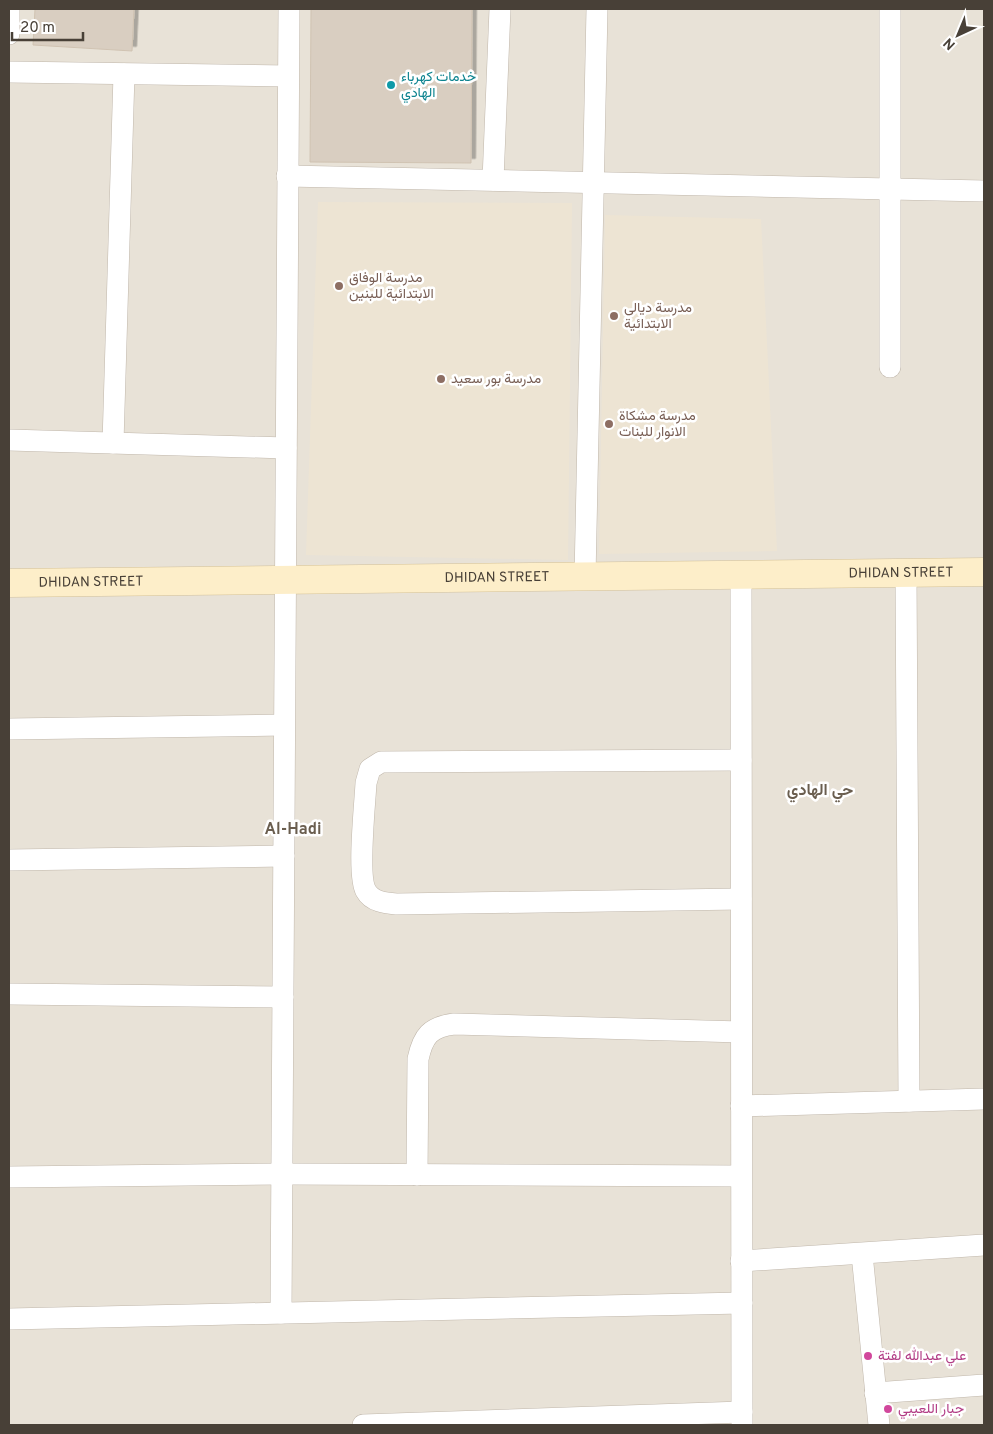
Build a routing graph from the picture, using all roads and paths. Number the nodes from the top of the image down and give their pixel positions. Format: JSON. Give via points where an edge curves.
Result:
{"nodes":[{"id":1,"x":9,"y":9,"type":"edge"},
{"id":2,"x":289,"y":9,"type":"edge"},
{"id":3,"x":500,"y":9,"type":"edge"},
{"id":4,"x":597,"y":9,"type":"edge"},
{"id":5,"x":890,"y":9,"type":"edge"},
{"id":6,"x":9,"y":34,"type":"edge"},
{"id":7,"x":9,"y":72,"type":"edge"},
{"id":8,"x":124,"y":74,"type":"junction"},
{"id":9,"x":288,"y":76,"type":"junction"},
{"id":10,"x":288,"y":176,"type":"junction"},
{"id":11,"x":493,"y":180,"type":"junction"},
{"id":12,"x":594,"y":183,"type":"junction"},
{"id":13,"x":890,"y":189,"type":"junction"},
{"id":14,"x":984,"y":191,"type":"edge"},
{"id":15,"x":890,"y":367,"type":"dead end"},
{"id":16,"x":9,"y":440,"type":"edge"},
{"id":17,"x":113,"y":443,"type":"junction"},
{"id":18,"x":286,"y":448,"type":"junction"},
{"id":19,"x":984,"y":572,"type":"edge"},
{"id":20,"x":906,"y":573,"type":"junction"},
{"id":21,"x":741,"y":575,"type":"junction"},
{"id":22,"x":585,"y":577,"type":"junction"},
{"id":23,"x":285,"y":580,"type":"junction"},
{"id":24,"x":9,"y":583,"type":"edge"},
{"id":25,"x":284,"y":725,"type":"junction"},
{"id":26,"x":9,"y":729,"type":"edge"},
{"id":27,"x":741,"y":760,"type":"junction"},
{"id":28,"x":284,"y":856,"type":"junction"},
{"id":29,"x":9,"y":860,"type":"edge"},
{"id":30,"x":741,"y":899,"type":"junction"},
{"id":31,"x":9,"y":994,"type":"edge"},
{"id":32,"x":283,"y":996,"type":"junction"},
{"id":33,"x":741,"y":1032,"type":"junction"},
{"id":34,"x":984,"y":1099,"type":"edge"},
{"id":35,"x":909,"y":1101,"type":"junction"},
{"id":36,"x":741,"y":1106,"type":"junction"},
{"id":37,"x":282,"y":1174,"type":"junction"},
{"id":38,"x":417,"y":1175,"type":"junction"},
{"id":39,"x":742,"y":1176,"type":"junction"},
{"id":40,"x":9,"y":1177,"type":"edge"},
{"id":41,"x":984,"y":1245,"type":"edge"},
{"id":42,"x":862,"y":1254,"type":"junction"},
{"id":43,"x":741,"y":1262,"type":"junction"},
{"id":44,"x":742,"y":1303,"type":"junction"},
{"id":45,"x":281,"y":1313,"type":"junction"},
{"id":46,"x":9,"y":1319,"type":"edge"},
{"id":47,"x":984,"y":1385,"type":"edge"},
{"id":48,"x":876,"y":1392,"type":"junction"},
{"id":49,"x":742,"y":1419,"type":"edge"},
{"id":50,"x":377,"y":1425,"type":"edge"},
{"id":51,"x":879,"y":1425,"type":"edge"}],
"edges":[{"from":1,"to":6,"type":"street"},
{"from":2,"to":9,"type":"street"},
{"from":3,"to":11,"type":"street"},
{"from":4,"to":12,"type":"street"},
{"from":5,"to":13,"type":"street"},
{"from":7,"to":8,"type":"street"},
{"from":8,"to":9,"type":"street"},
{"from":8,"to":17,"type":"street"},
{"from":9,"to":10,"type":"street"},
{"from":10,"to":11,"type":"street"},
{"from":10,"to":18,"type":"street"},
{"from":11,"to":12,"type":"street"},
{"from":12,"to":13,"type":"street"},
{"from":12,"to":22,"type":"street"},
{"from":13,"to":14,"type":"street"},
{"from":13,"to":15,"type":"street"},
{"from":16,"to":17,"type":"street"},
{"from":17,"to":18,"type":"street"},
{"from":18,"to":23,"type":"street"},
{"from":19,"to":20,"type":"street","name":"DHIDAN STREET"},
{"from":20,"to":21,"type":"street","name":"DHIDAN STREET"},
{"from":20,"to":35,"type":"street"},
{"from":21,"to":22,"type":"street","name":"DHIDAN STREET"},
{"from":21,"to":27,"type":"street"},
{"from":22,"to":23,"type":"street","name":"DHIDAN STREET"},
{"from":23,"to":24,"type":"street","name":"DHIDAN STREET"},
{"from":23,"to":25,"type":"street"},
{"from":25,"to":26,"type":"street"},
{"from":25,"to":28,"type":"street"},
{"from":27,"to":30,"type":"street"},
{"from":27,"to":30,"type":"street","via":[[382,762],[370,769],[366,783],[362,874],[366,891],[378,901],[397,904]]},
{"from":28,"to":29,"type":"street"},
{"from":28,"to":32,"type":"street"},
{"from":30,"to":33,"type":"street"},
{"from":31,"to":32,"type":"street"},
{"from":32,"to":37,"type":"street"},
{"from":33,"to":36,"type":"street"},
{"from":33,"to":38,"type":"street","via":[[440,1026],[421,1043],[418,1059]]},
{"from":34,"to":35,"type":"street"},
{"from":35,"to":36,"type":"street"},
{"from":36,"to":39,"type":"street"},
{"from":37,"to":38,"type":"street"},
{"from":37,"to":40,"type":"street"},
{"from":37,"to":45,"type":"street"},
{"from":38,"to":39,"type":"street"},
{"from":39,"to":43,"type":"street"},
{"from":41,"to":42,"type":"street"},
{"from":42,"to":43,"type":"street"},
{"from":42,"to":48,"type":"street"},
{"from":43,"to":44,"type":"street"},
{"from":44,"to":45,"type":"street"},
{"from":44,"to":49,"type":"street"},
{"from":45,"to":46,"type":"street"},
{"from":47,"to":48,"type":"street"},
{"from":48,"to":51,"type":"street"},
{"from":49,"to":50,"type":"street"}]}
